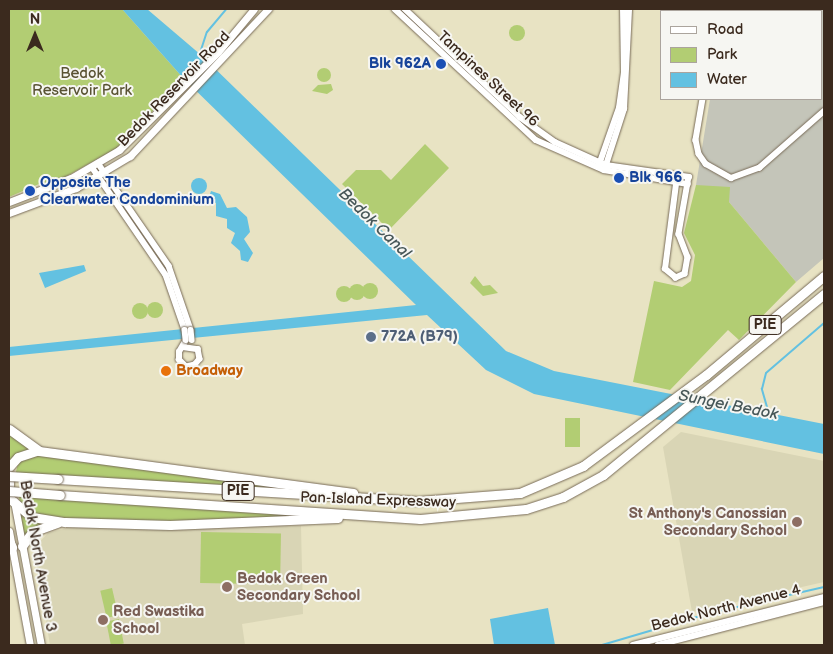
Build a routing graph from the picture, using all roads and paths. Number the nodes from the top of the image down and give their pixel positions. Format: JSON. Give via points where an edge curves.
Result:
{"nodes":[{"id":1,"x":254,"y":9,"type":"edge"},
{"id":2,"x":268,"y":9,"type":"edge"},
{"id":3,"x":395,"y":9,"type":"edge"},
{"id":4,"x":405,"y":9,"type":"edge"},
{"id":5,"x":623,"y":9,"type":"edge"},
{"id":6,"x":629,"y":9,"type":"edge"},
{"id":7,"x":703,"y":100,"type":"edge"},
{"id":8,"x":824,"y":111,"type":"edge"},
{"id":9,"x":95,"y":165,"type":"junction"},
{"id":10,"x":602,"y":167,"type":"junction"},
{"id":11,"x":101,"y":174,"type":"junction"},
{"id":12,"x":677,"y":179,"type":"junction"},
{"id":13,"x":9,"y":202,"type":"edge"},
{"id":14,"x":9,"y":213,"type":"edge"},
{"id":15,"x":824,"y":276,"type":"edge"},
{"id":16,"x":824,"y":294,"type":"edge"},
{"id":17,"x":189,"y":340,"type":"junction"},
{"id":18,"x":183,"y":347,"type":"junction"},
{"id":19,"x":196,"y":348,"type":"junction"},
{"id":20,"x":9,"y":428,"type":"edge"},
{"id":21,"x":39,"y":451,"type":"junction"},
{"id":22,"x":9,"y":467,"type":"edge"},
{"id":23,"x":9,"y":472,"type":"edge"},
{"id":24,"x":9,"y":476,"type":"edge"},
{"id":25,"x":9,"y":488,"type":"edge"},
{"id":26,"x":12,"y":501,"type":"edge"},
{"id":27,"x":418,"y":501,"type":"junction"},
{"id":28,"x":347,"y":515,"type":"junction"},
{"id":29,"x":65,"y":522,"type":"junction"},
{"id":30,"x":9,"y":531,"type":"edge"},
{"id":31,"x":10,"y":544,"type":"edge"},
{"id":32,"x":22,"y":546,"type":"junction"},
{"id":33,"x":824,"y":596,"type":"edge"},
{"id":34,"x":824,"y":602,"type":"edge"},
{"id":35,"x":30,"y":645,"type":"edge"},
{"id":36,"x":41,"y":645,"type":"edge"},
{"id":37,"x":633,"y":645,"type":"edge"},
{"id":38,"x":658,"y":645,"type":"edge"}],
"edges":[{"from":1,"to":9,"type":"main road","name":"Bedok Reservoir Road","via":[[218,52],[132,138]]},
{"from":2,"to":11,"type":"main road","name":"Bedok Reservoir Road","via":[[130,156]]},
{"from":3,"to":10,"type":"street","name":"Tampines Street 96","via":[[522,130]]},
{"from":4,"to":10,"type":"street","name":"Tampines Street 96","via":[[520,117],[555,142]]},
{"from":5,"to":10,"type":"street","via":[[624,72],[619,108]]},
{"from":6,"to":10,"type":"street","via":[[624,109]]},
{"from":7,"to":8,"type":"street","via":[[696,140],[700,154],[706,164],[731,178],[759,168]]},
{"from":9,"to":11,"type":"street"},
{"from":9,"to":13,"type":"main road","name":"Bedok Reservoir Road"},
{"from":10,"to":12,"type":"street","name":"Tampines Street 96"},
{"from":11,"to":14,"type":"main road","name":"Bedok Reservoir Road"},
{"from":11,"to":17,"type":"street","bridge":true,"via":[[166,275]]},
{"from":12,"to":12,"type":"street","name":"Tampines Street 96","via":[[688,181],[679,234],[688,257],[685,274],[676,278],[665,269]]},
{"from":15,"to":27,"type":"highway","name":"Pan-Island Expressway","number":"PIE","via":[[706,375],[583,466],[542,486],[497,497]]},
{"from":16,"to":28,"type":"highway","name":"Pan-Island Expressway","number":"PIE","via":[[715,388],[590,484],[526,509],[452,518]]},
{"from":17,"to":18,"type":"street"},
{"from":17,"to":19,"type":"street"},
{"from":18,"to":19,"type":"street"},
{"from":18,"to":19,"type":"street","via":[[179,360],[189,367],[199,360]]},
{"from":20,"to":21,"type":"highway","via":[[21,442]]},
{"from":21,"to":22,"type":"highway","via":[[18,457]]},
{"from":21,"to":27,"type":"highway"},
{"from":23,"to":25,"type":"main road","name":"Bedok North Avenue 3"},
{"from":24,"to":27,"type":"highway","name":"Pan-Island Expressway","number":"PIE","bridge":true},
{"from":25,"to":26,"type":"main road","name":"Bedok North Avenue 3"},
{"from":25,"to":28,"type":"highway","name":"Pan-Island Expressway","number":"PIE","bridge":true,"via":[[60,495]]},
{"from":26,"to":29,"type":"highway","via":[[34,518]]},
{"from":26,"to":32,"type":"main road","name":"Bedok North Avenue 3"},
{"from":28,"to":29,"type":"highway","via":[[170,526]]},
{"from":29,"to":32,"type":"highway","via":[[32,532]]},
{"from":30,"to":31,"type":"main road","name":"Bedok North Avenue 3"},
{"from":31,"to":35,"type":"main road","name":"Bedok North Avenue 3"},
{"from":32,"to":36,"type":"main road","name":"Bedok North Avenue 3"},
{"from":33,"to":37,"type":"street","name":"Bedok North Avenue 4"},
{"from":34,"to":38,"type":"street","name":"Bedok North Avenue 4"}]}
